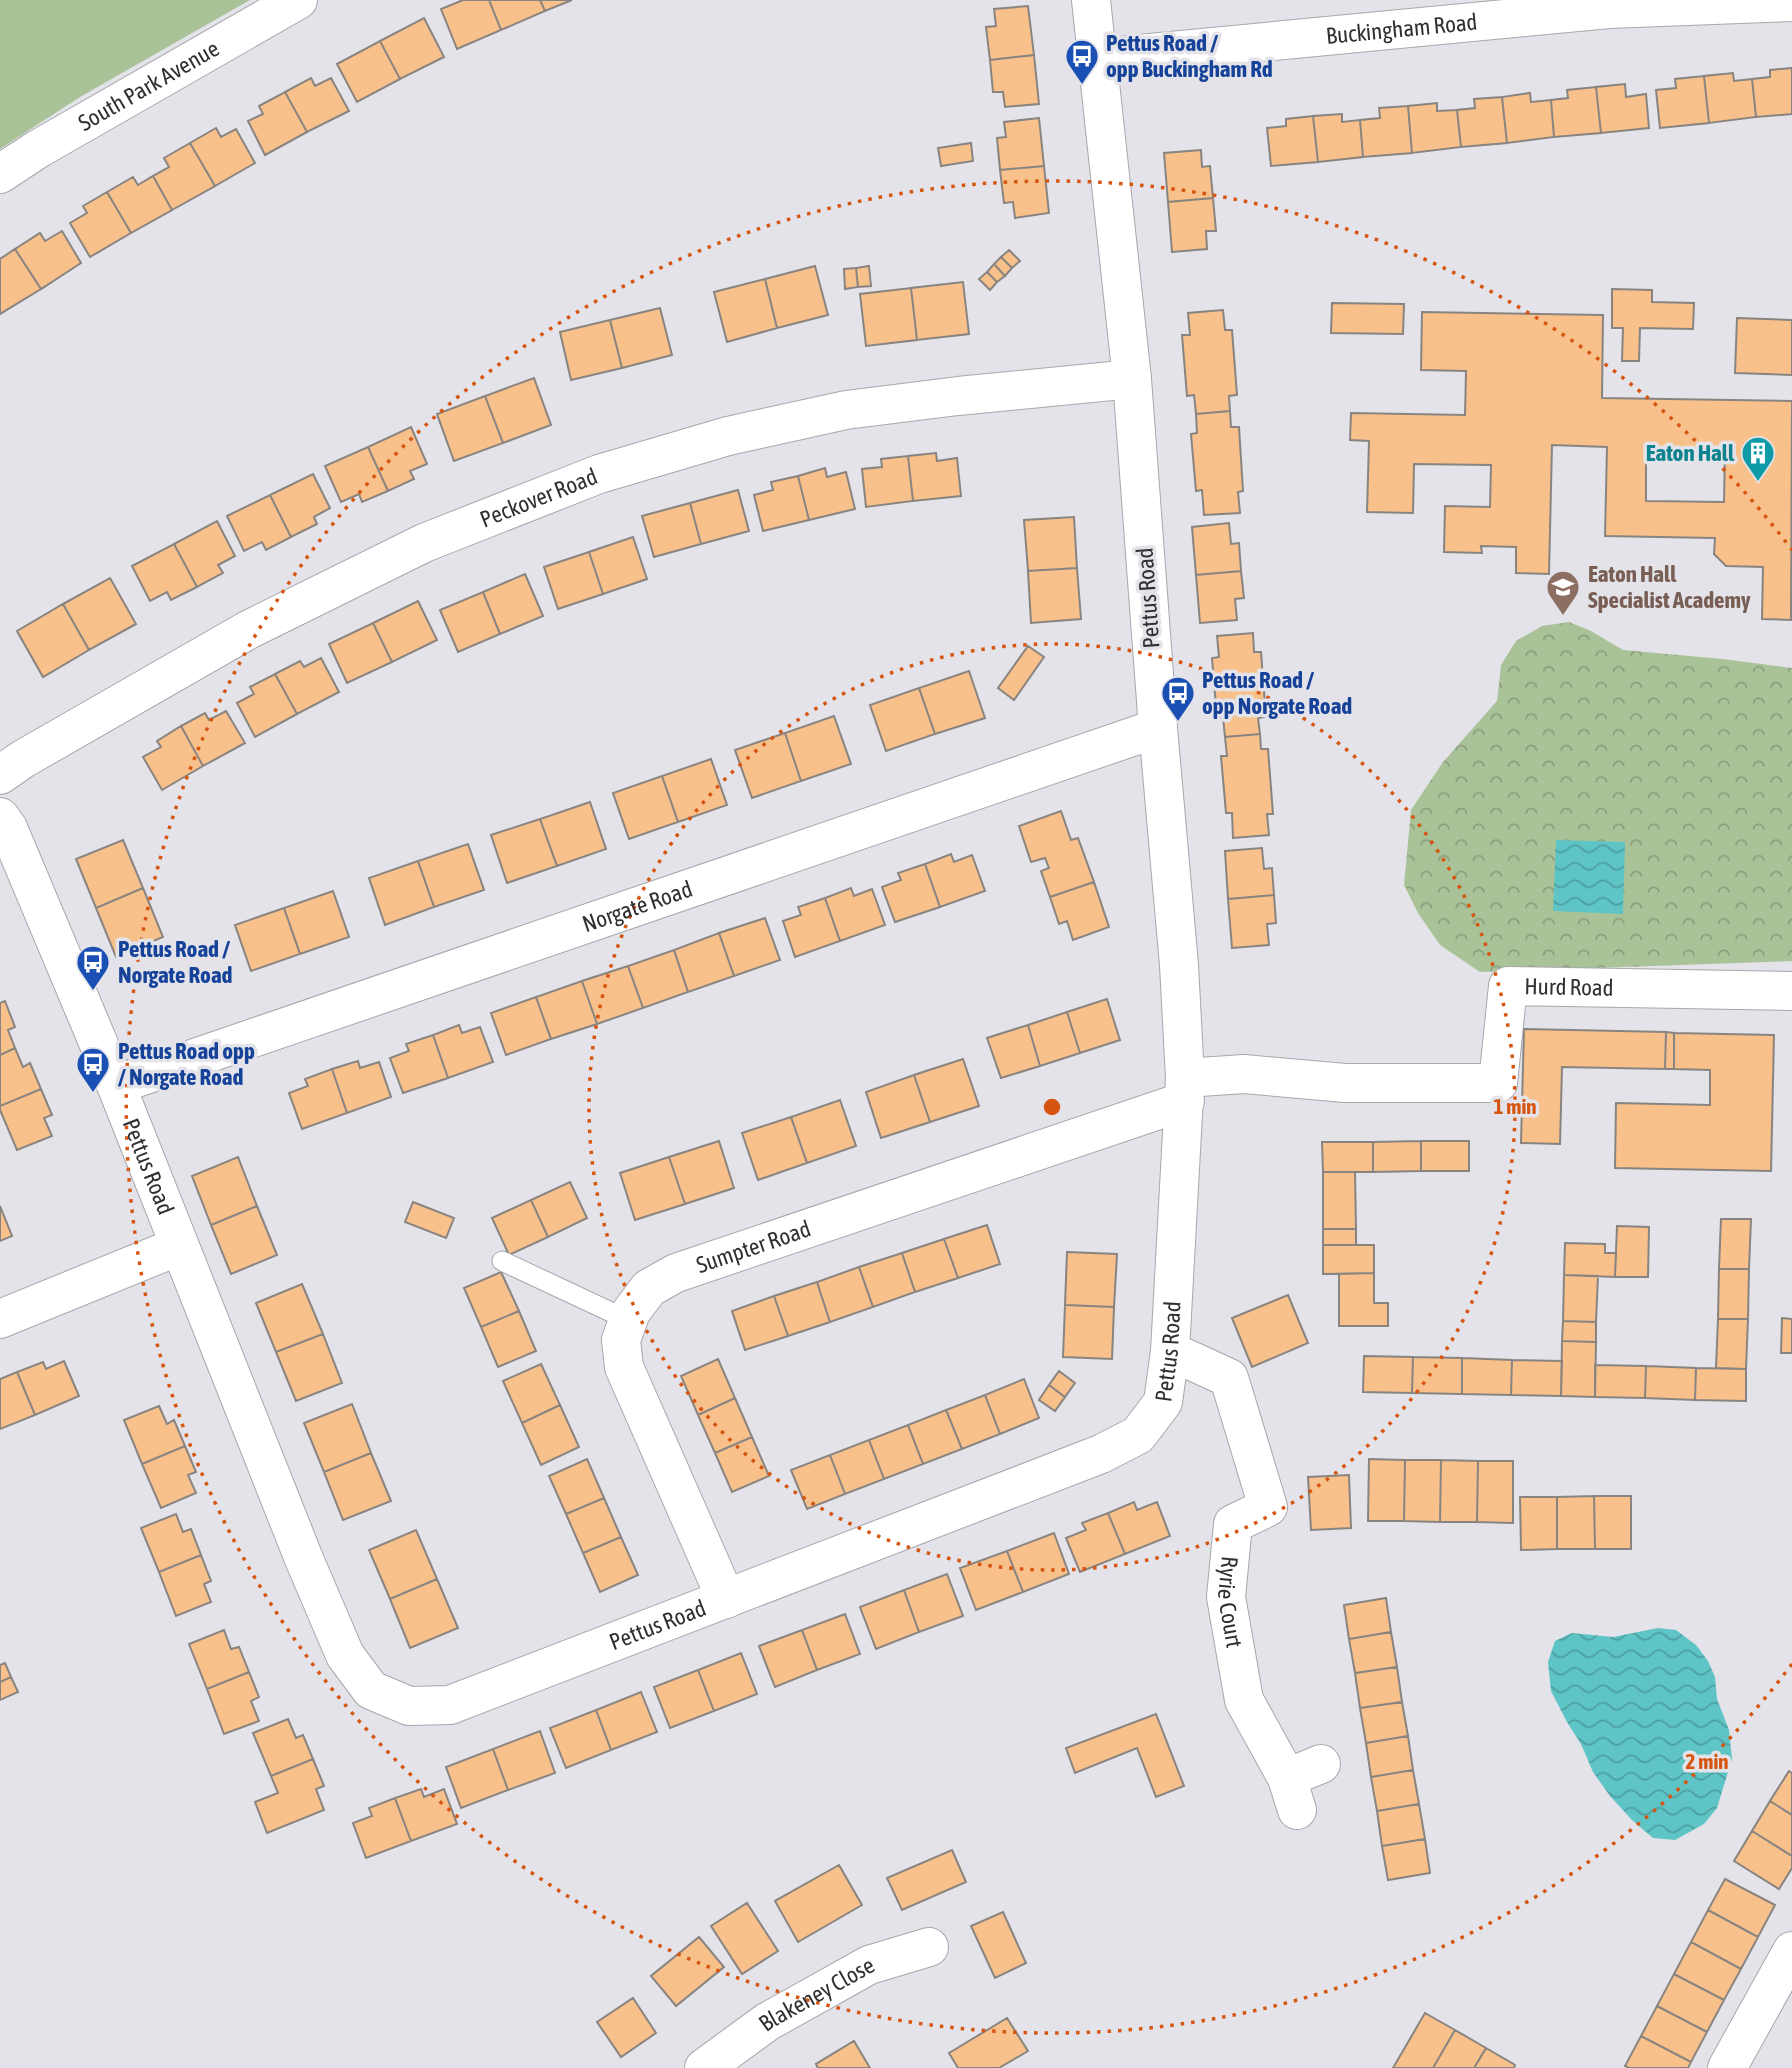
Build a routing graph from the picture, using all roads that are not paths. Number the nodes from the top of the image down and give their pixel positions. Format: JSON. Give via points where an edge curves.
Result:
{"nodes":[{"id":1,"x":298,"y":0,"type":"edge"},
{"id":2,"x":1091,"y":0,"type":"edge"},
{"id":3,"x":1792,"y":2,"type":"edge"},
{"id":4,"x":1097,"y":58,"type":"junction"},
{"id":5,"x":0,"y":174,"type":"edge"},
{"id":6,"x":1132,"y":379,"type":"junction"},
{"id":7,"x":1158,"y":728,"type":"junction"},
{"id":8,"x":0,"y":775,"type":"edge"},
{"id":9,"x":0,"y":817,"type":"edge"},
{"id":10,"x":1792,"y":990,"type":"edge"},
{"id":11,"x":116,"y":1085,"type":"junction"},
{"id":12,"x":1185,"y":1090,"type":"junction"},
{"id":13,"x":179,"y":1246,"type":"junction"},
{"id":14,"x":502,"y":1261,"type":"dead end"},
{"id":15,"x":0,"y":1319,"type":"edge"},
{"id":16,"x":628,"y":1320,"type":"junction"},
{"id":17,"x":1170,"y":1351,"type":"junction"},
{"id":18,"x":726,"y":1599,"type":"junction"},
{"id":19,"x":1302,"y":1784,"type":"dead end"},
{"id":20,"x":929,"y":1947,"type":"dead end"},
{"id":21,"x":1792,"y":1951,"type":"edge"},
{"id":22,"x":712,"y":2066,"type":"edge"},
{"id":23,"x":1727,"y":2068,"type":"edge"}],
"edges":[{"from":1,"to":5,"type":"street","name":"South Park Avenue"},
{"from":2,"to":4,"type":"street","name":"Pettus Road"},
{"from":3,"to":4,"type":"street","name":"Buckingham Road","via":[[1609,9]]},
{"from":4,"to":6,"type":"street","name":"Pettus Road"},
{"from":6,"to":7,"type":"street","name":"Pettus Road"},
{"from":6,"to":8,"type":"street","name":"Peckover Road","via":[[846,410],[728,436],[600,474],[424,543],[248,630]]},
{"from":7,"to":11,"type":"street","name":"Norgate Road"},
{"from":7,"to":12,"type":"street","name":"Pettus Road"},
{"from":9,"to":11,"type":"street","name":"Pettus Road"},
{"from":10,"to":12,"type":"street","name":"Hurd Road","via":[[1508,986],[1498,1083],[1345,1083],[1244,1074]]},
{"from":11,"to":13,"type":"street","name":"Pettus Road"},
{"from":12,"to":16,"type":"street","name":"Sumpter Road","via":[[676,1273],[649,1289]]},
{"from":12,"to":17,"type":"street","name":"Pettus Road"},
{"from":13,"to":15,"type":"street"},
{"from":13,"to":18,"type":"street","name":"Pettus Road","via":[[345,1655],[371,1690],[409,1706],[450,1705]]},
{"from":14,"to":16,"type":"lane"},
{"from":16,"to":18,"type":"street","name":"Sumpter Road","via":[[621,1340],[624,1367]]},
{"from":17,"to":18,"type":"street","name":"Pettus Road","via":[[1163,1402],[1138,1435],[1101,1454]]},
{"from":17,"to":19,"type":"street","name":"Ryrie Court","via":[[1229,1378],[1268,1507],[1233,1524],[1226,1597],[1244,1700]]},
{"from":20,"to":22,"type":"street","name":"Blakeney Close","via":[[869,1965],[767,2022]]},
{"from":21,"to":23,"type":"street"}]}
